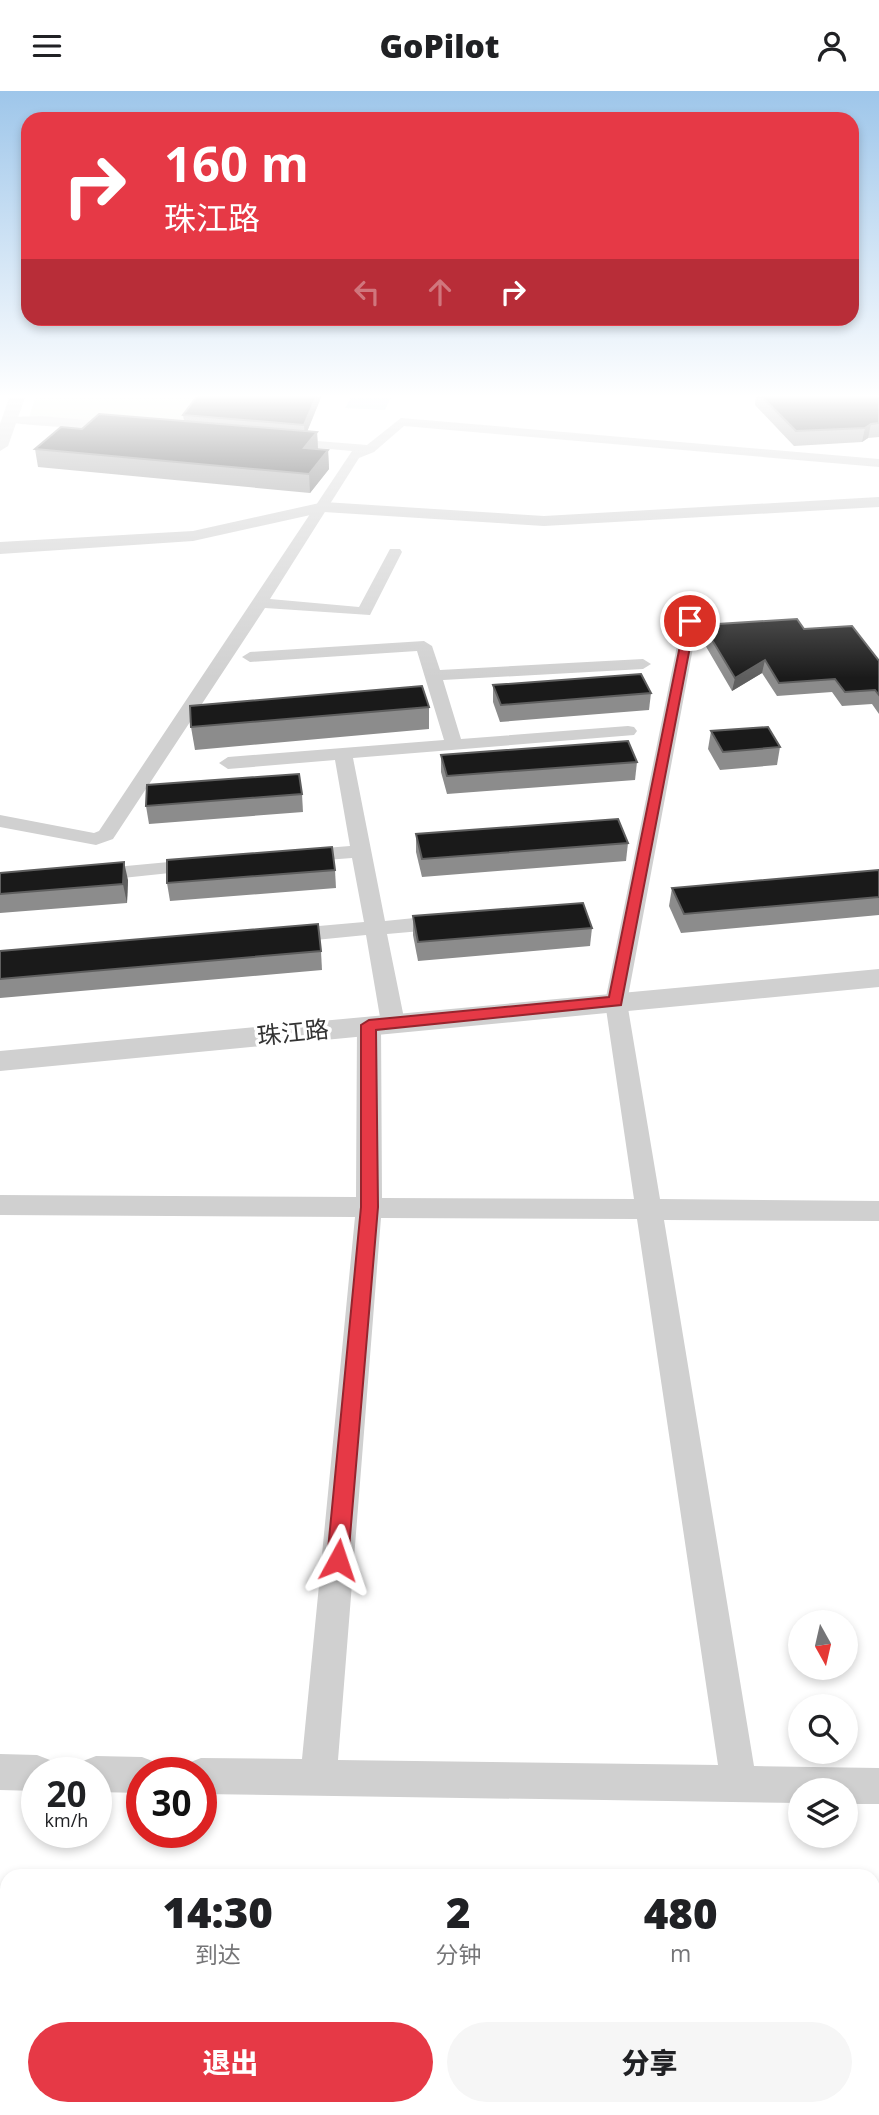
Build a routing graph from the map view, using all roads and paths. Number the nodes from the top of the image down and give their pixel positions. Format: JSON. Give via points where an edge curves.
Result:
{"nodes":[{"id":1,"x":334,"y":489,"type":"edge"},
{"id":2,"x":879,"y":502,"type":"edge"},
{"id":3,"x":324,"y":507,"type":"junction"},
{"id":4,"x":192,"y":536,"type":"junction"},
{"id":5,"x":0,"y":548,"type":"edge"},
{"id":6,"x":395,"y":552,"type":"dead end"},
{"id":7,"x":0,"y":556,"type":"edge"},
{"id":8,"x":260,"y":603,"type":"junction"},
{"id":9,"x":690,"y":621,"type":"dead end"},
{"id":10,"x":250,"y":657,"type":"dead end"},
{"id":11,"x":643,"y":664,"type":"dead end"},
{"id":12,"x":433,"y":675,"type":"junction"},
{"id":13,"x":628,"y":731,"type":"dead end"},
{"id":14,"x":454,"y":745,"type":"junction"},
{"id":15,"x":343,"y":754,"type":"junction"},
{"id":16,"x":228,"y":763,"type":"dead end"},
{"id":17,"x":0,"y":821,"type":"edge"},
{"id":18,"x":362,"y":851,"type":"junction"},
{"id":19,"x":278,"y":858,"type":"edge"},
{"id":20,"x":223,"y":863,"type":"edge"},
{"id":21,"x":70,"y":877,"type":"edge"},
{"id":22,"x":460,"y":921,"type":"edge"},
{"id":23,"x":377,"y":928,"type":"junction"},
{"id":24,"x":269,"y":938,"type":"edge"},
{"id":25,"x":879,"y":978,"type":"edge"},
{"id":26,"x":615,"y":1002,"type":"junction"},
{"id":27,"x":381,"y":1024,"type":"junction"},
{"id":28,"x":0,"y":1062,"type":"edge"},
{"id":29,"x":0,"y":1205,"type":"edge"},
{"id":30,"x":369,"y":1207,"type":"junction"},
{"id":31,"x":651,"y":1209,"type":"junction"},
{"id":32,"x":879,"y":1211,"type":"edge"},
{"id":33,"x":0,"y":1772,"type":"edge"},
{"id":34,"x":21,"y":1773,"type":"edge"},
{"id":35,"x":217,"y":1776,"type":"edge"},
{"id":36,"x":318,"y":1778,"type":"junction"},
{"id":37,"x":739,"y":1784,"type":"junction"},
{"id":38,"x":879,"y":1786,"type":"edge"}],
"edges":[{"from":1,"to":3,"type":"street"},
{"from":2,"to":3,"type":"street","via":[[544,521]]},
{"from":3,"to":4,"type":"street"},
{"from":3,"to":8,"type":"street"},
{"from":4,"to":5,"type":"street"},
{"from":4,"to":7,"type":"street","via":[[192,545]]},
{"from":6,"to":8,"type":"street","via":[[363,612]]},
{"from":8,"to":17,"type":"street","via":[[106,835],[96,839]]},
{"from":9,"to":26,"type":"street"},
{"from":10,"to":12,"type":"street","via":[[424,646]]},
{"from":11,"to":12,"type":"street"},
{"from":12,"to":14,"type":"street","via":[[433,699]]},
{"from":13,"to":14,"type":"street"},
{"from":14,"to":15,"type":"street"},
{"from":15,"to":16,"type":"street"},
{"from":15,"to":18,"type":"street"},
{"from":18,"to":19,"type":"street"},
{"from":18,"to":23,"type":"street"},
{"from":20,"to":21,"type":"street"},
{"from":22,"to":23,"type":"street"},
{"from":23,"to":24,"type":"street"},
{"from":23,"to":27,"type":"street"},
{"from":25,"to":26,"type":"street","name":"珠江路"},
{"from":26,"to":27,"type":"street","name":"珠江路"},
{"from":26,"to":31,"type":"street"},
{"from":27,"to":28,"type":"street","name":"珠江路"},
{"from":27,"to":30,"type":"street"},
{"from":29,"to":30,"type":"street"},
{"from":30,"to":31,"type":"street"},
{"from":30,"to":36,"type":"street"},
{"from":31,"to":32,"type":"street"},
{"from":31,"to":37,"type":"street"},
{"from":33,"to":34,"type":"street"},
{"from":35,"to":36,"type":"street"},
{"from":36,"to":37,"type":"street"},
{"from":37,"to":38,"type":"street"}]}
